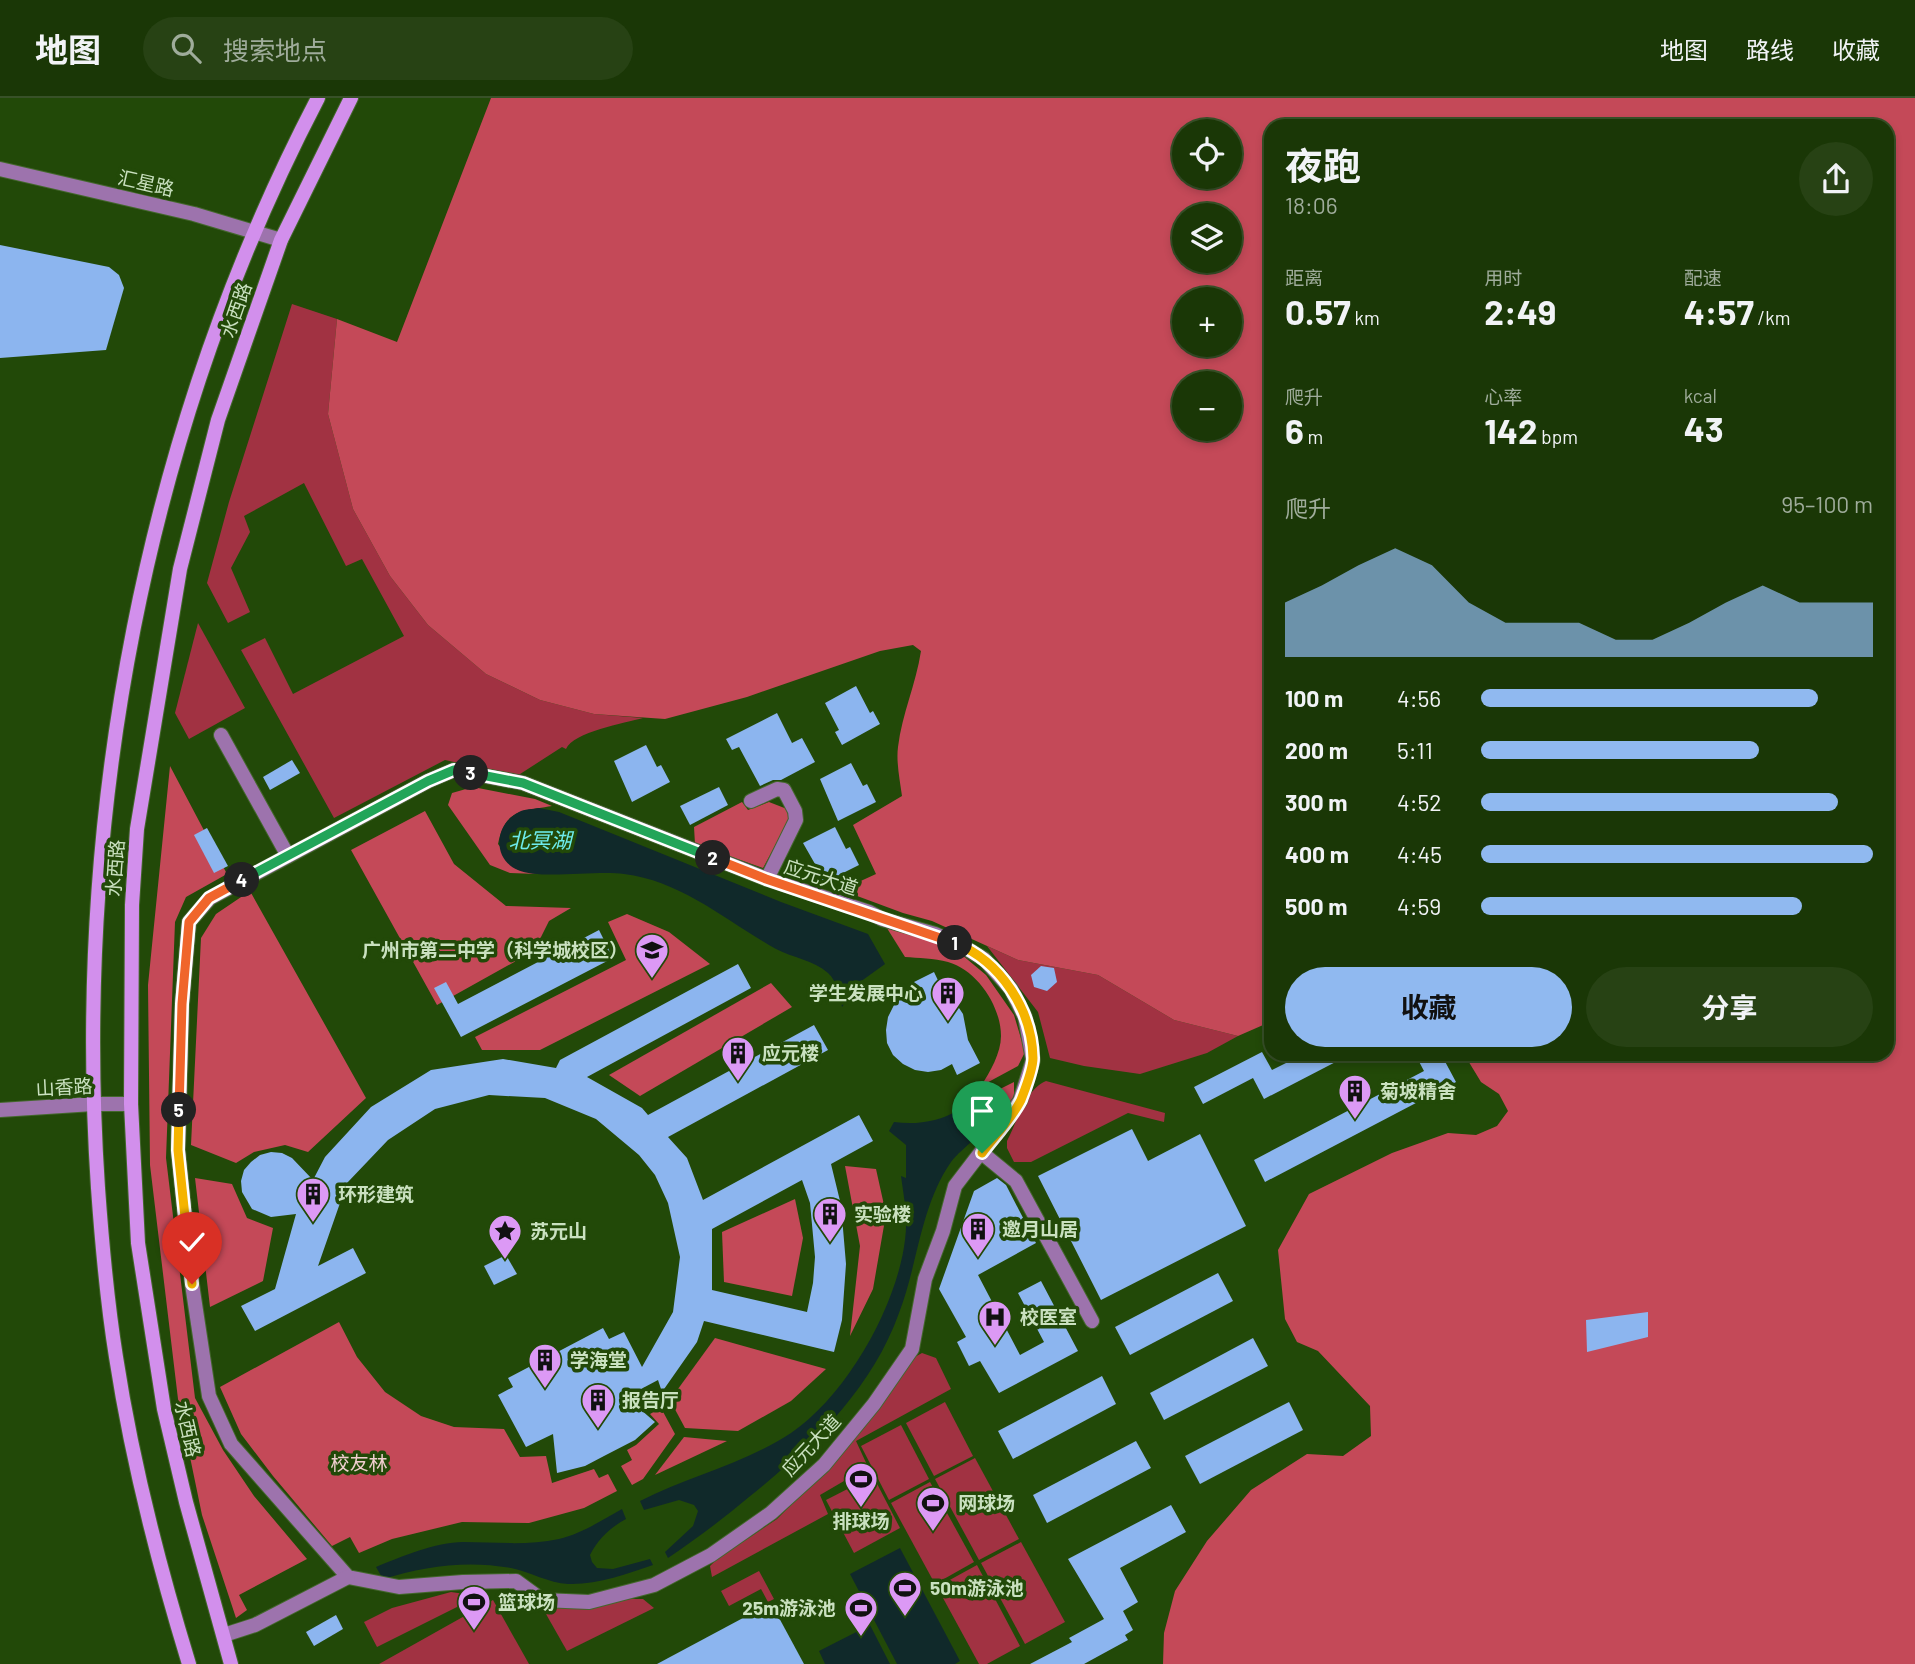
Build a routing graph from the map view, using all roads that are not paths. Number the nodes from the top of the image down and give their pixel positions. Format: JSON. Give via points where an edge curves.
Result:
{"nodes":[{"id":1,"x":318,"y":98,"type":"edge"},
{"id":2,"x":351,"y":98,"type":"edge"},
{"id":3,"x":0,"y":169,"type":"edge"},
{"id":4,"x":255,"y":234,"type":"junction"},
{"id":5,"x":281,"y":240,"type":"junction"},
{"id":6,"x":221,"y":735,"type":"dead end"},
{"id":7,"x":751,"y":801,"type":"dead end"},
{"id":8,"x":288,"y":856,"type":"junction"},
{"id":9,"x":766,"y":879,"type":"junction"},
{"id":10,"x":93,"y":1104,"type":"junction"},
{"id":11,"x":131,"y":1104,"type":"junction"},
{"id":12,"x":0,"y":1110,"type":"edge"},
{"id":13,"x":982,"y":1153,"type":"junction"},
{"id":14,"x":1093,"y":1321,"type":"dead end"},
{"id":15,"x":348,"y":1577,"type":"junction"},
{"id":16,"x":224,"y":1635,"type":"junction"},
{"id":17,"x":189,"y":1664,"type":"edge"},
{"id":18,"x":231,"y":1664,"type":"edge"}],
"edges":[{"from":1,"to":4,"type":"main road","name":"水西路"},
{"from":2,"to":5,"type":"main road","name":"水西路"},
{"from":3,"to":4,"type":"street","name":"汇星路","via":[[194,214]]},
{"from":4,"to":5,"type":"street","name":"汇星路"},
{"from":4,"to":10,"type":"main road","name":"水西路","via":[[189,412],[127,662],[100,868]]},
{"from":5,"to":11,"type":"main road","name":"水西路","via":[[218,420],[171,619],[137,829]]},
{"from":6,"to":8,"type":"street"},
{"from":7,"to":9,"type":"street","via":[[785,790],[795,811],[794,828]]},
{"from":8,"to":9,"type":"street","name":"应元大道","via":[[454,770],[523,783]]},
{"from":8,"to":15,"type":"street","name":"应元大道","via":[[209,898],[189,922],[178,1150],[209,1396],[231,1444]]},
{"from":9,"to":13,"type":"street","name":"应元大道","via":[[960,945],[984,959],[1011,989],[1025,1017],[1033,1060],[1020,1101]]},
{"from":10,"to":11,"type":"street","name":"山香路"},
{"from":10,"to":12,"type":"street","name":"山香路"},
{"from":10,"to":17,"type":"main road","name":"水西路","via":[[115,1354],[149,1521]]},
{"from":11,"to":16,"type":"main road","name":"水西路","via":[[138,1243],[164,1409]]},
{"from":13,"to":14,"type":"street","via":[[1016,1181]]},
{"from":13,"to":15,"type":"street","name":"应元大道","via":[[955,1186],[925,1279],[912,1349],[824,1465],[771,1513],[711,1555],[654,1586],[589,1601],[542,1600],[516,1581],[399,1587]]},
{"from":15,"to":16,"type":"street","via":[[255,1625]]},
{"from":16,"to":18,"type":"main road","name":"水西路"}]}
